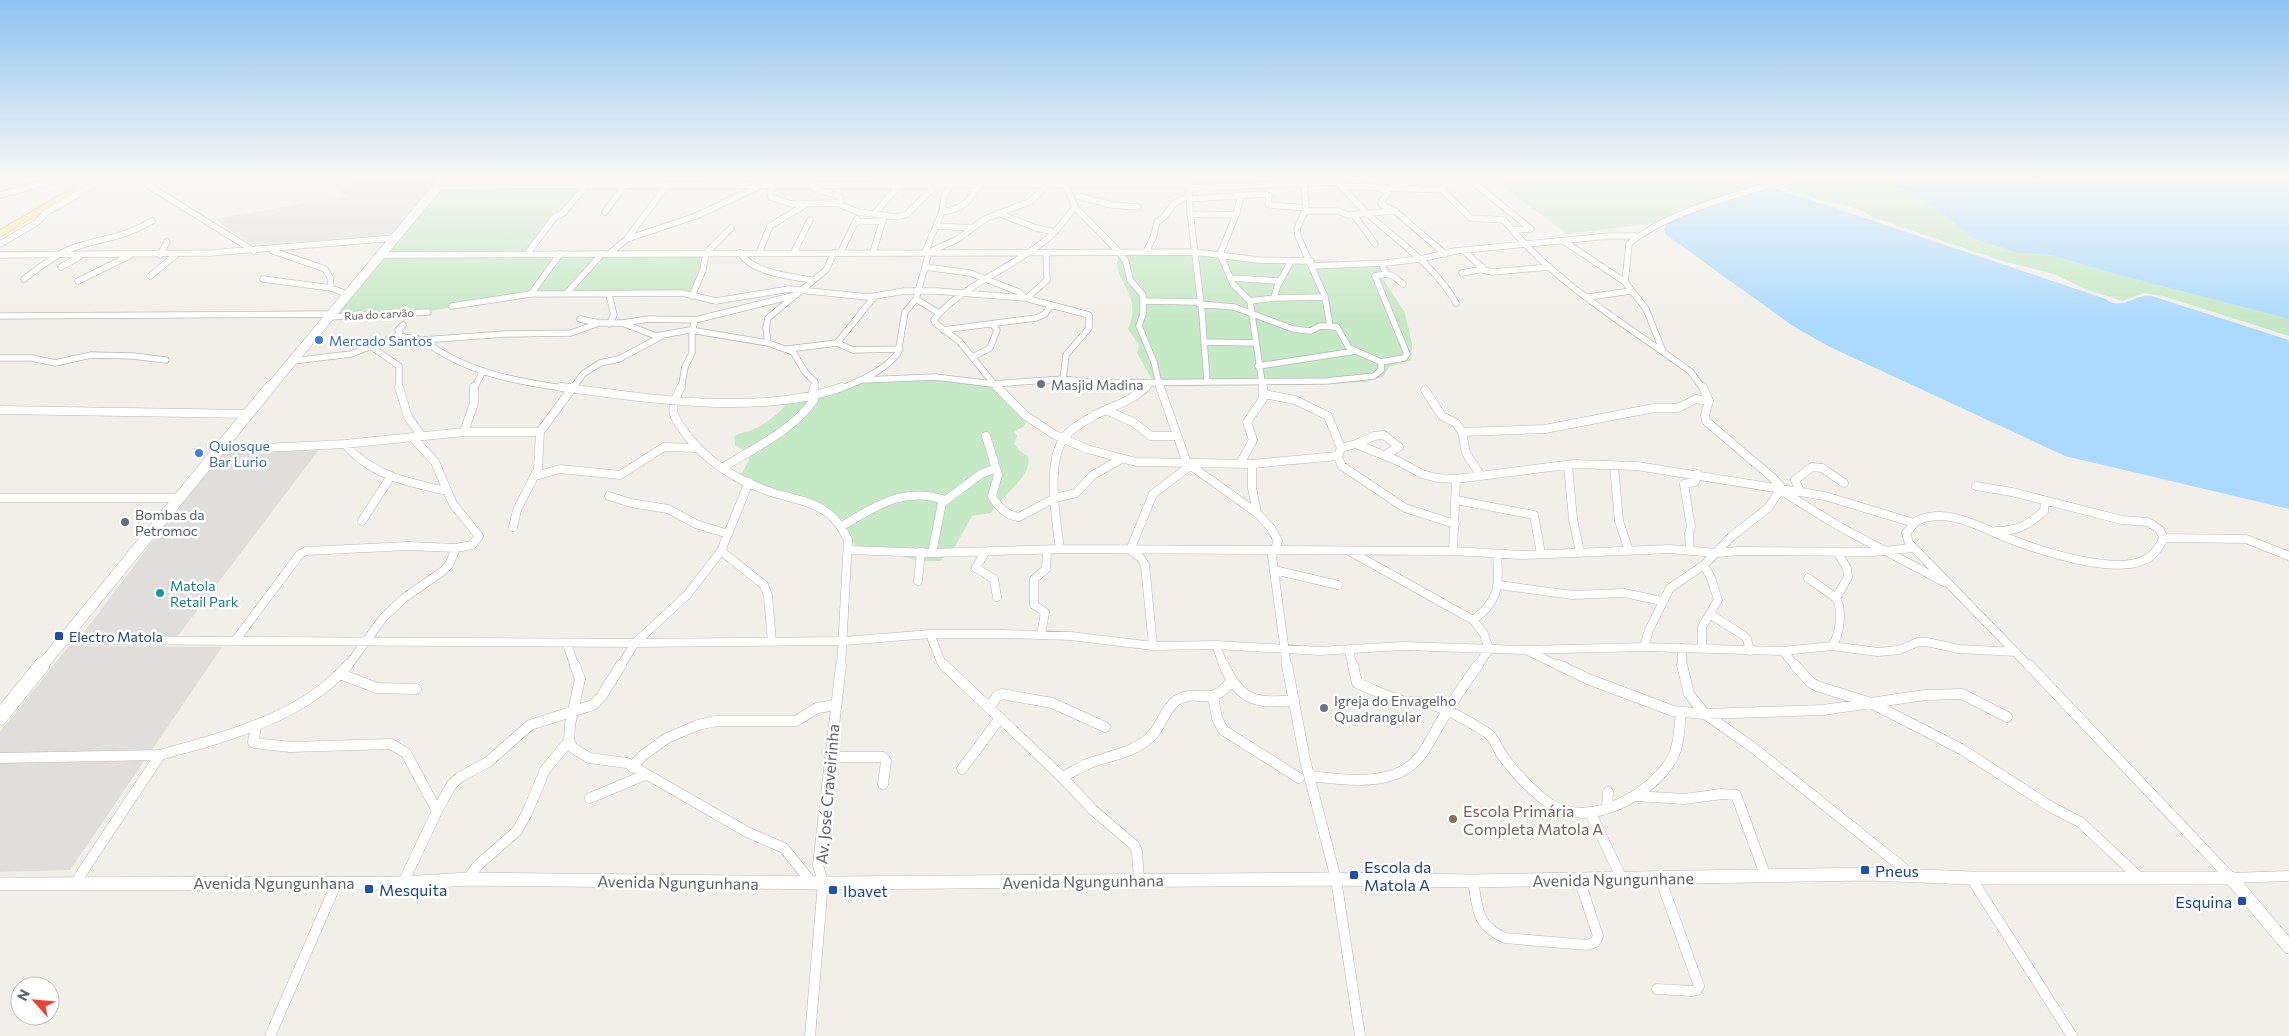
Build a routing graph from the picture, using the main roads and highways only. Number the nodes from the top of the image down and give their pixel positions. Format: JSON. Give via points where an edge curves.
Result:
{"nodes":[{"id":1,"x":11,"y":227,"type":"edge"},
{"id":2,"x":404,"y":227,"type":"edge"},
{"id":3,"x":0,"y":234,"type":"edge"},
{"id":4,"x":0,"y":717,"type":"edge"}],
"edges":[{"from":1,"to":3,"type":"highway"},
{"from":2,"to":4,"type":"main road"}]}
